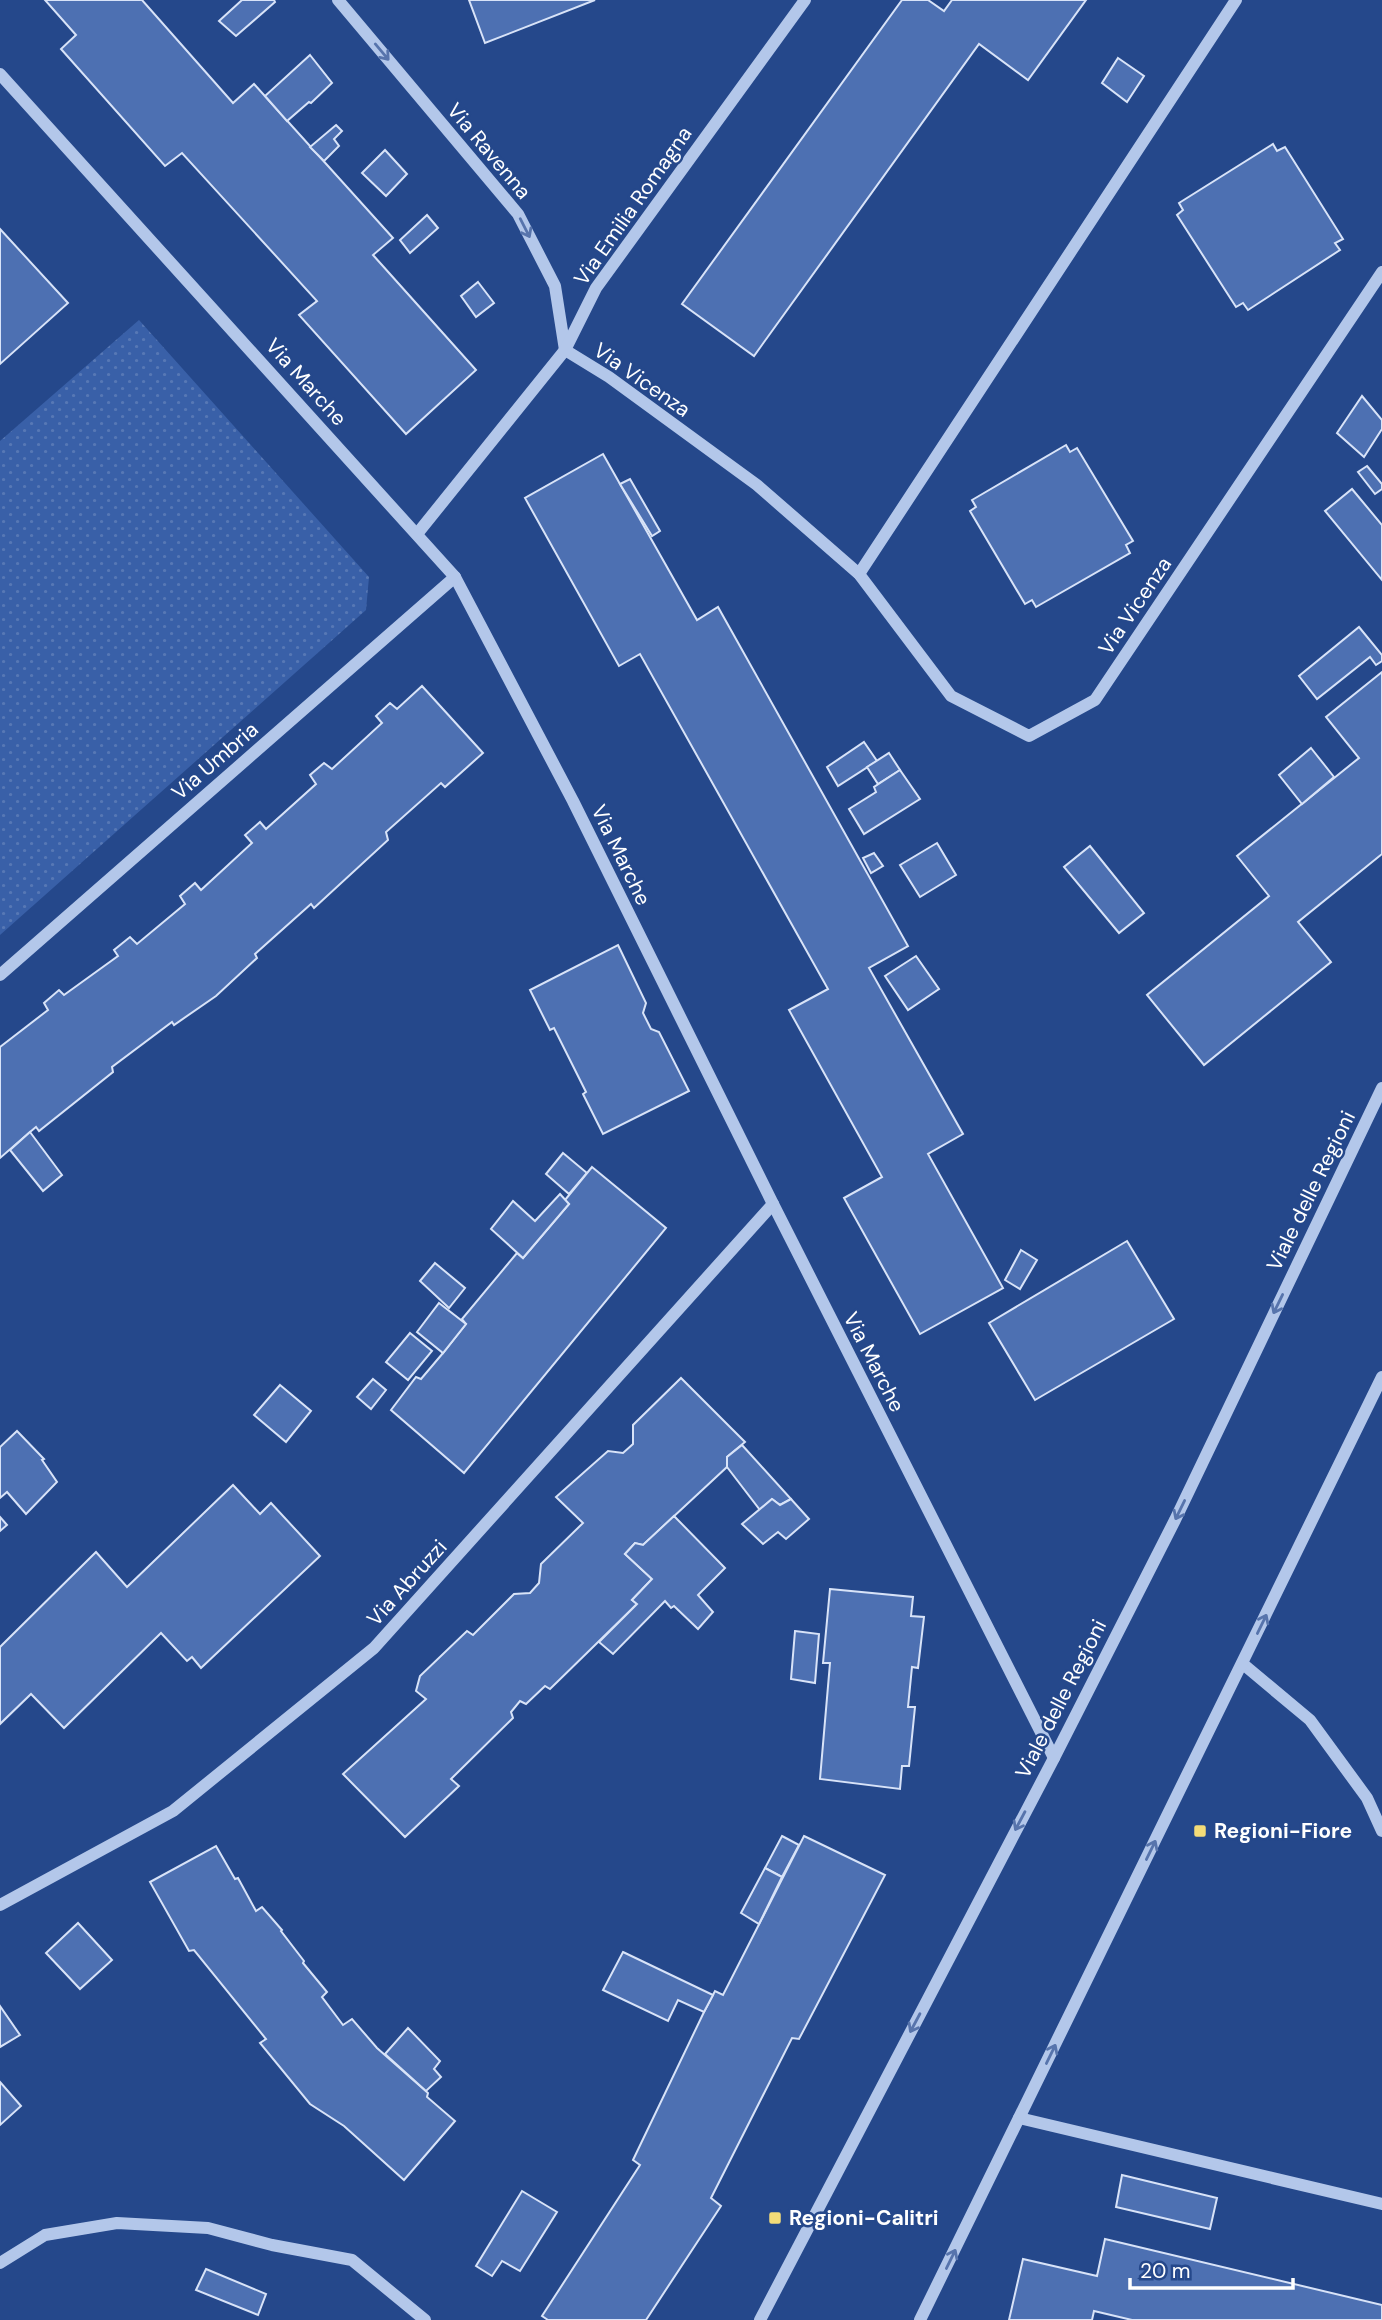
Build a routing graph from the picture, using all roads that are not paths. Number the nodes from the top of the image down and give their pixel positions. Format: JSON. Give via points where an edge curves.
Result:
{"nodes":[{"id":1,"x":338,"y":0,"type":"edge"},
{"id":2,"x":805,"y":0,"type":"edge"},
{"id":3,"x":1236,"y":0,"type":"edge"},
{"id":4,"x":0,"y":74,"type":"edge"},
{"id":5,"x":1382,"y":272,"type":"edge"},
{"id":6,"x":565,"y":351,"type":"junction"},
{"id":7,"x":417,"y":534,"type":"junction"},
{"id":8,"x":859,"y":574,"type":"junction"},
{"id":9,"x":454,"y":577,"type":"junction"},
{"id":10,"x":0,"y":975,"type":"edge"},
{"id":11,"x":1382,"y":1088,"type":"edge"},
{"id":12,"x":773,"y":1205,"type":"junction"},
{"id":13,"x":1382,"y":1377,"type":"edge"},
{"id":14,"x":1243,"y":1664,"type":"junction"},
{"id":15,"x":1054,"y":1758,"type":"junction"},
{"id":16,"x":1382,"y":1831,"type":"edge"},
{"id":17,"x":0,"y":1905,"type":"edge"},
{"id":18,"x":1019,"y":2118,"type":"junction"},
{"id":19,"x":1382,"y":2204,"type":"edge"},
{"id":20,"x":0,"y":2263,"type":"edge"},
{"id":21,"x":425,"y":2320,"type":"edge"},
{"id":22,"x":760,"y":2320,"type":"edge"},
{"id":23,"x":920,"y":2320,"type":"edge"}],
"edges":[{"from":1,"to":6,"type":"street","name":"Via Ravenna","one_way":true,"via":[[518,214],[555,286]]},
{"from":2,"to":6,"type":"street","name":"Via Emilia Romagna","via":[[596,288]]},
{"from":3,"to":8,"type":"street"},
{"from":4,"to":7,"type":"street","name":"Via Marche"},
{"from":5,"to":8,"type":"street","name":"Via Vicenza","via":[[1095,700],[1029,736],[951,696]]},
{"from":6,"to":7,"type":"street","name":"Via Emilia Romagna"},
{"from":6,"to":8,"type":"street","name":"Via Vicenza","via":[[609,377],[757,485]]},
{"from":7,"to":9,"type":"street","name":"Via Marche"},
{"from":9,"to":10,"type":"street","name":"Via Umbria"},
{"from":9,"to":12,"type":"street","name":"Via Marche","via":[[572,801]]},
{"from":11,"to":15,"type":"street","name":"Viale delle Regioni","one_way":true,"via":[[1175,1520]]},
{"from":12,"to":15,"type":"street","name":"Via Marche"},
{"from":12,"to":17,"type":"street","name":"Via Abruzzi","via":[[374,1648],[173,1811]]},
{"from":14,"to":13,"type":"street","one_way":true},
{"from":14,"to":16,"type":"street","via":[[1310,1720],[1367,1798]]},
{"from":18,"to":14,"type":"street","one_way":true},
{"from":15,"to":22,"type":"street","name":"Viale delle Regioni","one_way":true},
{"from":18,"to":19,"type":"street"},
{"from":23,"to":18,"type":"street","one_way":true},
{"from":20,"to":21,"type":"street","via":[[45,2235],[117,2223],[208,2228],[352,2260]]}]}
